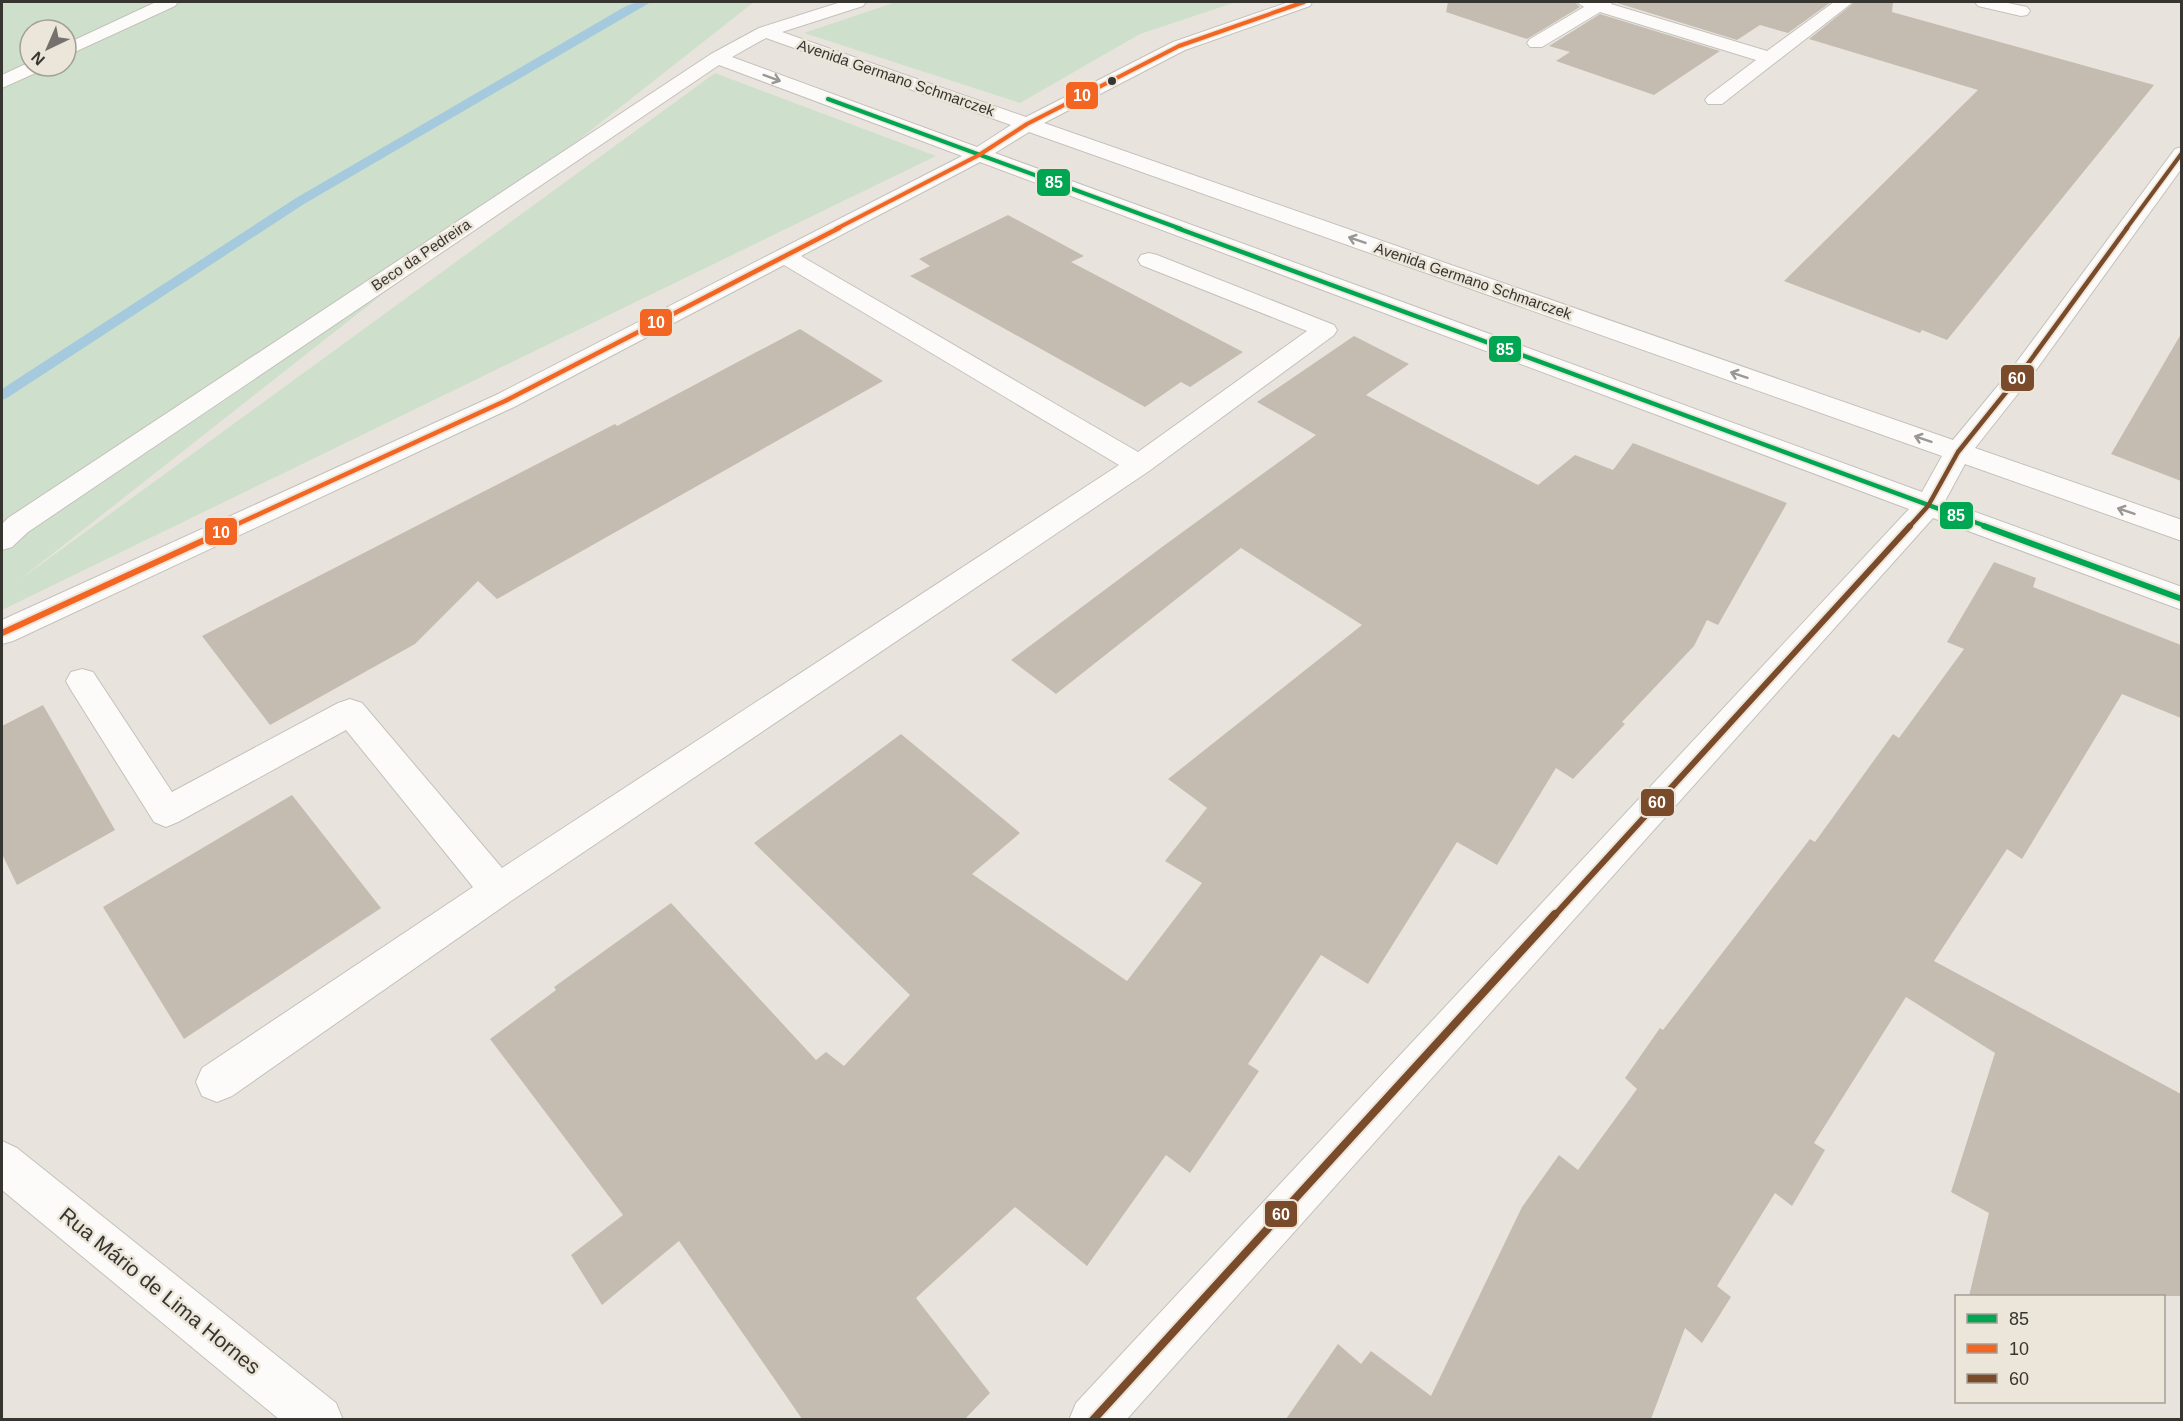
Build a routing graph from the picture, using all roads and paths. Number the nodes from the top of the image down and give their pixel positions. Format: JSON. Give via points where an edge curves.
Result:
{"nodes":[{"id":1,"x":169,"y":2,"type":"edge"},
{"id":2,"x":857,"y":2,"type":"edge"},
{"id":3,"x":1304,"y":2,"type":"edge"},
{"id":4,"x":1844,"y":2,"type":"edge"},
{"id":5,"x":1984,"y":2,"type":"edge"},
{"id":6,"x":1596,"y":3,"type":"edge"},
{"id":7,"x":2021,"y":11,"type":"dead end"},
{"id":8,"x":765,"y":32,"type":"junction"},
{"id":9,"x":1536,"y":44,"type":"dead end"},
{"id":10,"x":78,"y":45,"type":"edge"},
{"id":11,"x":717,"y":58,"type":"junction"},
{"id":12,"x":1770,"y":58,"type":"junction"},
{"id":13,"x":18,"y":74,"type":"edge"},
{"id":14,"x":2,"y":82,"type":"edge"},
{"id":15,"x":1715,"y":100,"type":"dead end"},
{"id":16,"x":1027,"y":124,"type":"junction"},
{"id":17,"x":2181,"y":153,"type":"edge"},
{"id":18,"x":979,"y":154,"type":"junction"},
{"id":19,"x":784,"y":256,"type":"junction"},
{"id":20,"x":1149,"y":260,"type":"dead end"},
{"id":21,"x":1958,"y":452,"type":"junction"},
{"id":22,"x":1139,"y":465,"type":"junction"},
{"id":23,"x":1928,"y":506,"type":"junction"},
{"id":24,"x":2181,"y":531,"type":"edge"},
{"id":25,"x":2,"y":540,"type":"edge"},
{"id":26,"x":2181,"y":599,"type":"edge"},
{"id":27,"x":2,"y":633,"type":"edge"},
{"id":28,"x":82,"y":681,"type":"dead end"},
{"id":29,"x":498,"y":890,"type":"junction"},
{"id":30,"x":217,"y":1082,"type":"dead end"},
{"id":31,"x":2,"y":1163,"type":"edge"},
{"id":32,"x":319,"y":1419,"type":"edge"},
{"id":33,"x":1093,"y":1419,"type":"edge"}],
"edges":[{"from":1,"to":10,"type":"street"},
{"from":2,"to":8,"type":"street","name":"Beco da Pedreira"},
{"from":3,"to":16,"type":"street","via":[[1179,46]]},
{"from":4,"to":12,"type":"street"},
{"from":5,"to":7,"type":"street"},
{"from":6,"to":9,"type":"street"},
{"from":6,"to":12,"type":"street"},
{"from":8,"to":11,"type":"street","name":"Beco da Pedreira"},
{"from":8,"to":16,"type":"street","name":"Avenida Germano Schmarczek"},
{"from":11,"to":18,"type":"street","one_way":true},
{"from":11,"to":25,"type":"street","name":"Beco da Pedreira","via":[[18,525]]},
{"from":12,"to":15,"type":"street"},
{"from":13,"to":14,"type":"street"},
{"from":16,"to":18,"type":"street"},
{"from":21,"to":16,"type":"street","name":"Avenida Germano Schmarczek","one_way":true},
{"from":17,"to":21,"type":"street","via":[[2019,376]]},
{"from":18,"to":19,"type":"street"},
{"from":18,"to":23,"type":"street"},
{"from":19,"to":22,"type":"street"},
{"from":19,"to":27,"type":"street","via":[[505,401]]},
{"from":20,"to":22,"type":"street","via":[[1325,330]]},
{"from":21,"to":23,"type":"street"},
{"from":24,"to":21,"type":"street","name":"Avenida Germano Schmarczek","one_way":true},
{"from":22,"to":29,"type":"street"},
{"from":23,"to":26,"type":"street"},
{"from":23,"to":33,"type":"street"},
{"from":28,"to":29,"type":"street","via":[[166,812],[350,712]]},
{"from":29,"to":30,"type":"street"},
{"from":31,"to":32,"type":"street","name":"Rua Mário de Lima Hornes"}]}
